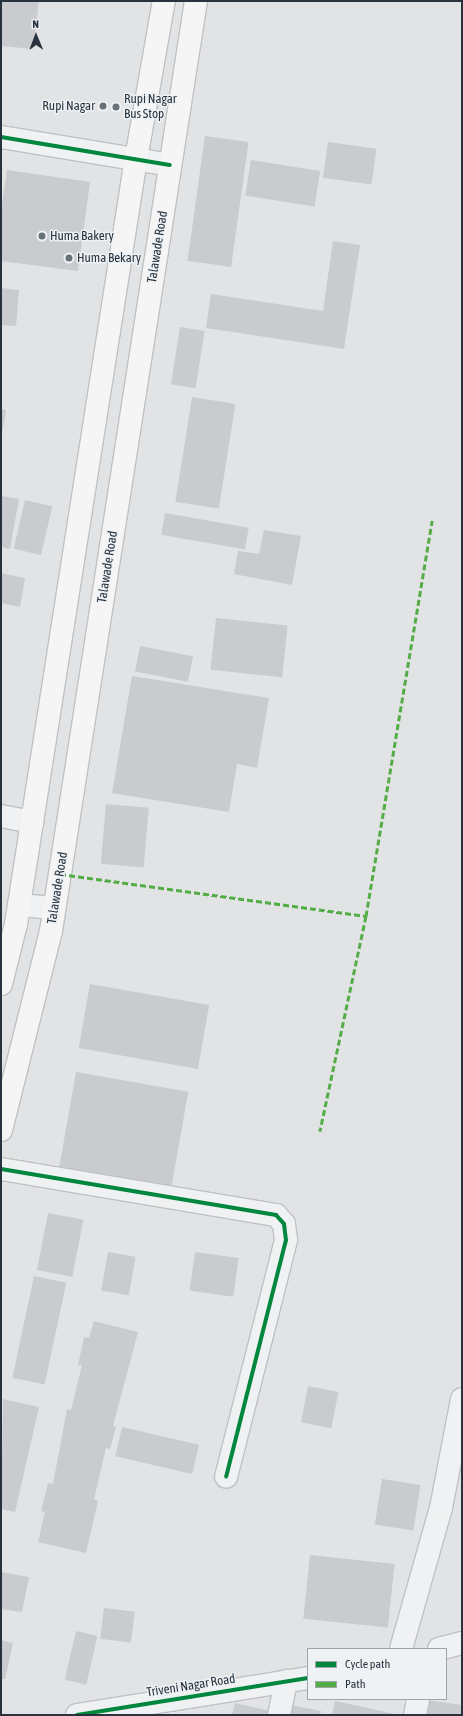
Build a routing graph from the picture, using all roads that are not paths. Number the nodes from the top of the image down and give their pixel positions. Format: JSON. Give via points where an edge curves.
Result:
{"nodes":[{"id":1,"x":164,"y":1,"type":"edge"},
{"id":2,"x":196,"y":1,"type":"edge"},
{"id":3,"x":1,"y":137,"type":"edge"},
{"id":4,"x":136,"y":159,"type":"junction"},
{"id":5,"x":170,"y":165,"type":"junction"},
{"id":6,"x":1,"y":816,"type":"edge"},
{"id":7,"x":32,"y":822,"type":"junction"},
{"id":8,"x":19,"y":905,"type":"junction"},
{"id":9,"x":54,"y":908,"type":"junction"},
{"id":10,"x":1,"y":984,"type":"edge"},
{"id":11,"x":1,"y":1130,"type":"edge"},
{"id":12,"x":1,"y":1169,"type":"edge"},
{"id":13,"x":462,"y":1399,"type":"edge"},
{"id":14,"x":226,"y":1477,"type":"dead end"},
{"id":15,"x":462,"y":1643,"type":"edge"},
{"id":16,"x":401,"y":1648,"type":"edge"},
{"id":17,"x":442,"y":1648,"type":"edge"},
{"id":18,"x":307,"y":1678,"type":"edge"},
{"id":19,"x":286,"y":1682,"type":"junction"},
{"id":20,"x":418,"y":1700,"type":"edge"},
{"id":21,"x":107,"y":1712,"type":"edge"},
{"id":22,"x":77,"y":1715,"type":"edge"},
{"id":23,"x":279,"y":1715,"type":"edge"},
{"id":24,"x":415,"y":1715,"type":"edge"}],
"edges":[{"from":1,"to":4,"type":"main road"},
{"from":2,"to":5,"type":"main road","name":"Talawade Road"},
{"from":3,"to":4,"type":"street"},
{"from":4,"to":5,"type":"street"},
{"from":4,"to":7,"type":"main road"},
{"from":5,"to":9,"type":"main road","name":"Talawade Road"},
{"from":6,"to":7,"type":"street"},
{"from":7,"to":8,"type":"main road"},
{"from":8,"to":9,"type":"street"},
{"from":8,"to":10,"type":"main road"},
{"from":9,"to":11,"type":"main road","name":"Talawade Road"},
{"from":12,"to":14,"type":"street","via":[[276,1215],[284,1224],[286,1240]]},
{"from":13,"to":16,"type":"street","via":[[440,1508]]},
{"from":15,"to":17,"type":"street"},
{"from":18,"to":19,"type":"street","name":"Triveni Nagar Road"},
{"from":19,"to":21,"type":"street","name":"Triveni Nagar Road"},
{"from":19,"to":23,"type":"street"},
{"from":20,"to":24,"type":"street"},
{"from":21,"to":22,"type":"street","name":"Triveni Nagar Road"}]}
